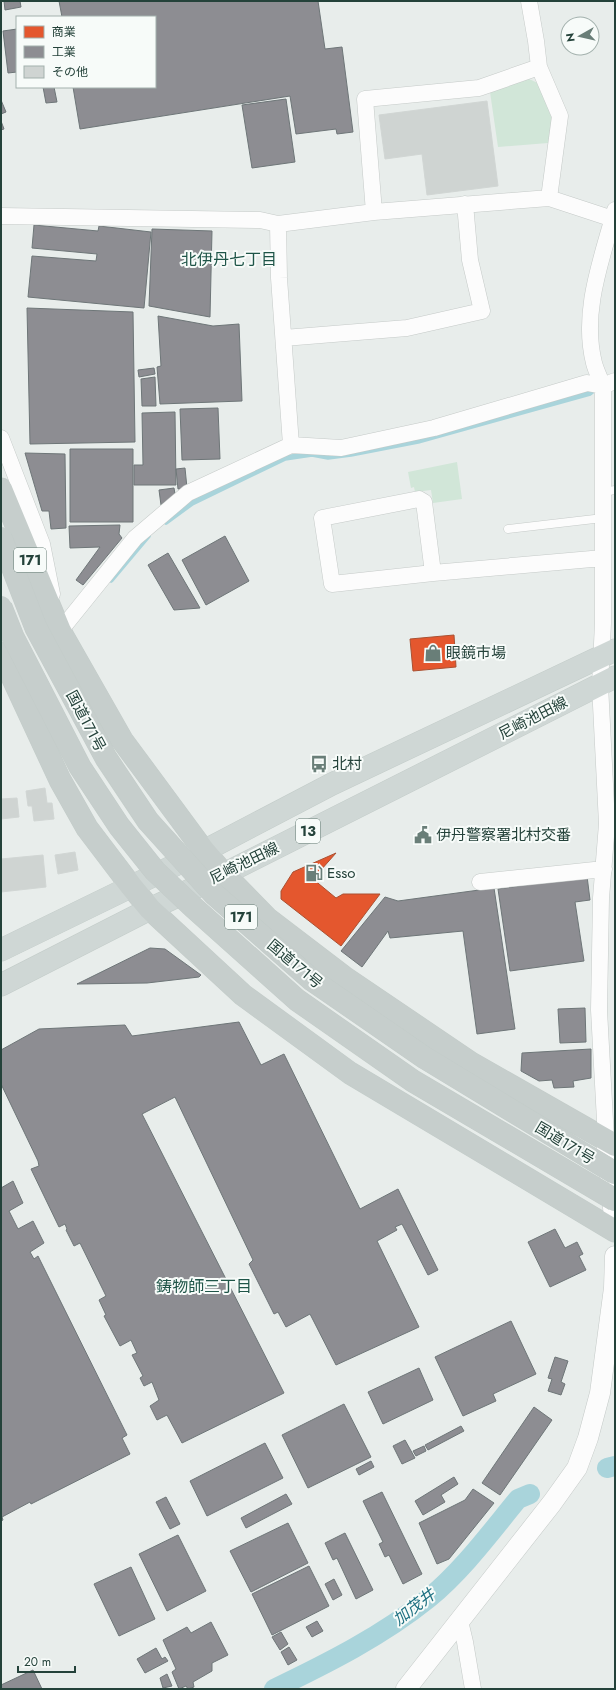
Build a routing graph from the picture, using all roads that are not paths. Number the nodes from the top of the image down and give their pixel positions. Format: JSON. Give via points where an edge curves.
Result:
{"nodes":[{"id":1,"x":529,"y":1,"type":"edge"},
{"id":2,"x":539,"y":68,"type":"junction"},
{"id":3,"x":549,"y":198,"type":"junction"},
{"id":4,"x":465,"y":204,"type":"junction"},
{"id":5,"x":374,"y":212,"type":"junction"},
{"id":6,"x":1,"y":216,"type":"edge"},
{"id":7,"x":278,"y":224,"type":"junction"},
{"id":8,"x":613,"y":224,"type":"edge"},
{"id":9,"x":284,"y":338,"type":"junction"},
{"id":10,"x":609,"y":383,"type":"edge"},
{"id":11,"x":1,"y":438,"type":"edge"},
{"id":12,"x":291,"y":445,"type":"junction"},
{"id":13,"x":1,"y":489,"type":"edge"},
{"id":14,"x":609,"y":491,"type":"edge"},
{"id":15,"x":603,"y":518,"type":"junction"},
{"id":16,"x":508,"y":529,"type":"dead end"},
{"id":17,"x":1,"y":538,"type":"edge"},
{"id":18,"x":603,"y":558,"type":"junction"},
{"id":19,"x":434,"y":573,"type":"junction"},
{"id":20,"x":1,"y":607,"type":"edge"},
{"id":21,"x":60,"y":631,"type":"junction"},
{"id":22,"x":1,"y":653,"type":"edge"},
{"id":23,"x":609,"y":653,"type":"edge"},
{"id":24,"x":1,"y":660,"type":"edge"},
{"id":25,"x":607,"y":681,"type":"edge"},
{"id":26,"x":17,"y":686,"type":"junction"},
{"id":27,"x":204,"y":851,"type":"junction"},
{"id":28,"x":604,"y":869,"type":"junction"},
{"id":29,"x":224,"y":874,"type":"junction"},
{"id":30,"x":480,"y":882,"type":"dead end"},
{"id":31,"x":131,"y":886,"type":"junction"},
{"id":32,"x":150,"y":909,"type":"junction"},
{"id":33,"x":1,"y":950,"type":"edge"},
{"id":34,"x":1,"y":985,"type":"edge"},
{"id":35,"x":610,"y":1142,"type":"edge"},
{"id":36,"x":615,"y":1173,"type":"edge"},
{"id":37,"x":615,"y":1200,"type":"edge"},
{"id":38,"x":615,"y":1227,"type":"edge"},
{"id":39,"x":615,"y":1231,"type":"edge"},
{"id":40,"x":615,"y":1256,"type":"edge"},
{"id":41,"x":460,"y":1621,"type":"junction"},
{"id":42,"x":406,"y":1689,"type":"edge"},
{"id":43,"x":473,"y":1689,"type":"edge"}],
"edges":[{"from":1,"to":2,"type":"street"},
{"from":2,"to":3,"type":"street","via":[[560,116]]},
{"from":2,"to":5,"type":"street","via":[[479,88],[365,99]]},
{"from":3,"to":4,"type":"street"},
{"from":3,"to":8,"type":"street"},
{"from":4,"to":5,"type":"street"},
{"from":4,"to":9,"type":"street","via":[[470,260],[482,311],[407,328]]},
{"from":5,"to":7,"type":"street"},
{"from":6,"to":7,"type":"street","via":[[260,220]]},
{"from":7,"to":9,"type":"street"},
{"from":8,"to":10,"type":"street","via":[[599,265],[591,307],[594,363]]},
{"from":9,"to":12,"type":"street"},
{"from":10,"to":12,"type":"street","via":[[587,383],[434,428],[341,448]]},
{"from":10,"to":14,"type":"street"},
{"from":11,"to":21,"type":"street","via":[[42,544]]},
{"from":12,"to":21,"type":"street","via":[[188,493],[135,538]]},
{"from":13,"to":21,"type":"highway","number":"171"},
{"from":14,"to":15,"type":"street"},
{"from":15,"to":16,"type":"lane"},
{"from":15,"to":18,"type":"street"},
{"from":17,"to":36,"type":"highway","name":"国道171号","number":"171","bridge":true,"via":[[36,628],[106,758],[148,821],[214,894],[331,994],[425,1058]]},
{"from":18,"to":19,"type":"street"},
{"from":18,"to":23,"type":"street"},
{"from":19,"to":19,"type":"street","via":[[424,502],[419,499],[322,518],[332,584]]},
{"from":20,"to":37,"type":"highway","name":"国道171号","number":"171","bridge":true,"via":[[13,637],[80,767],[119,826],[155,871],[297,1000],[413,1081]]},
{"from":21,"to":27,"type":"highway","number":"171","via":[[122,740]]},
{"from":22,"to":26,"type":"highway"},
{"from":23,"to":25,"type":"street"},
{"from":23,"to":27,"type":"main road","name":"尼崎池田線","number":"13","via":[[332,784]]},
{"from":24,"to":26,"type":"street"},
{"from":25,"to":28,"type":"street","via":[[607,824]]},
{"from":25,"to":29,"type":"main road","name":"尼崎池田線","number":"13"},
{"from":26,"to":31,"type":"highway","via":[[60,780],[86,828]]},
{"from":27,"to":29,"type":"highway","number":"171"},
{"from":27,"to":31,"type":"main road","name":"尼崎池田線","number":"13"},
{"from":28,"to":30,"type":"street","via":[[499,874]]},
{"from":28,"to":35,"type":"street","via":[[599,947],[599,1010]]},
{"from":29,"to":32,"type":"main road","name":"尼崎池田線","number":"13"},
{"from":29,"to":35,"type":"highway","number":"171","via":[[268,919],[351,981],[471,1063]]},
{"from":31,"to":32,"type":"highway"},
{"from":31,"to":33,"type":"main road","name":"尼崎池田線","number":"13"},
{"from":32,"to":34,"type":"main road","name":"尼崎池田線","number":"13"},
{"from":32,"to":39,"type":"highway","via":[[243,995],[350,1074]]},
{"from":35,"to":38,"type":"street"},
{"from":40,"to":41,"type":"street","via":[[614,1288],[600,1393],[577,1468]]},
{"from":41,"to":42,"type":"street"},
{"from":41,"to":43,"type":"street"}]}
